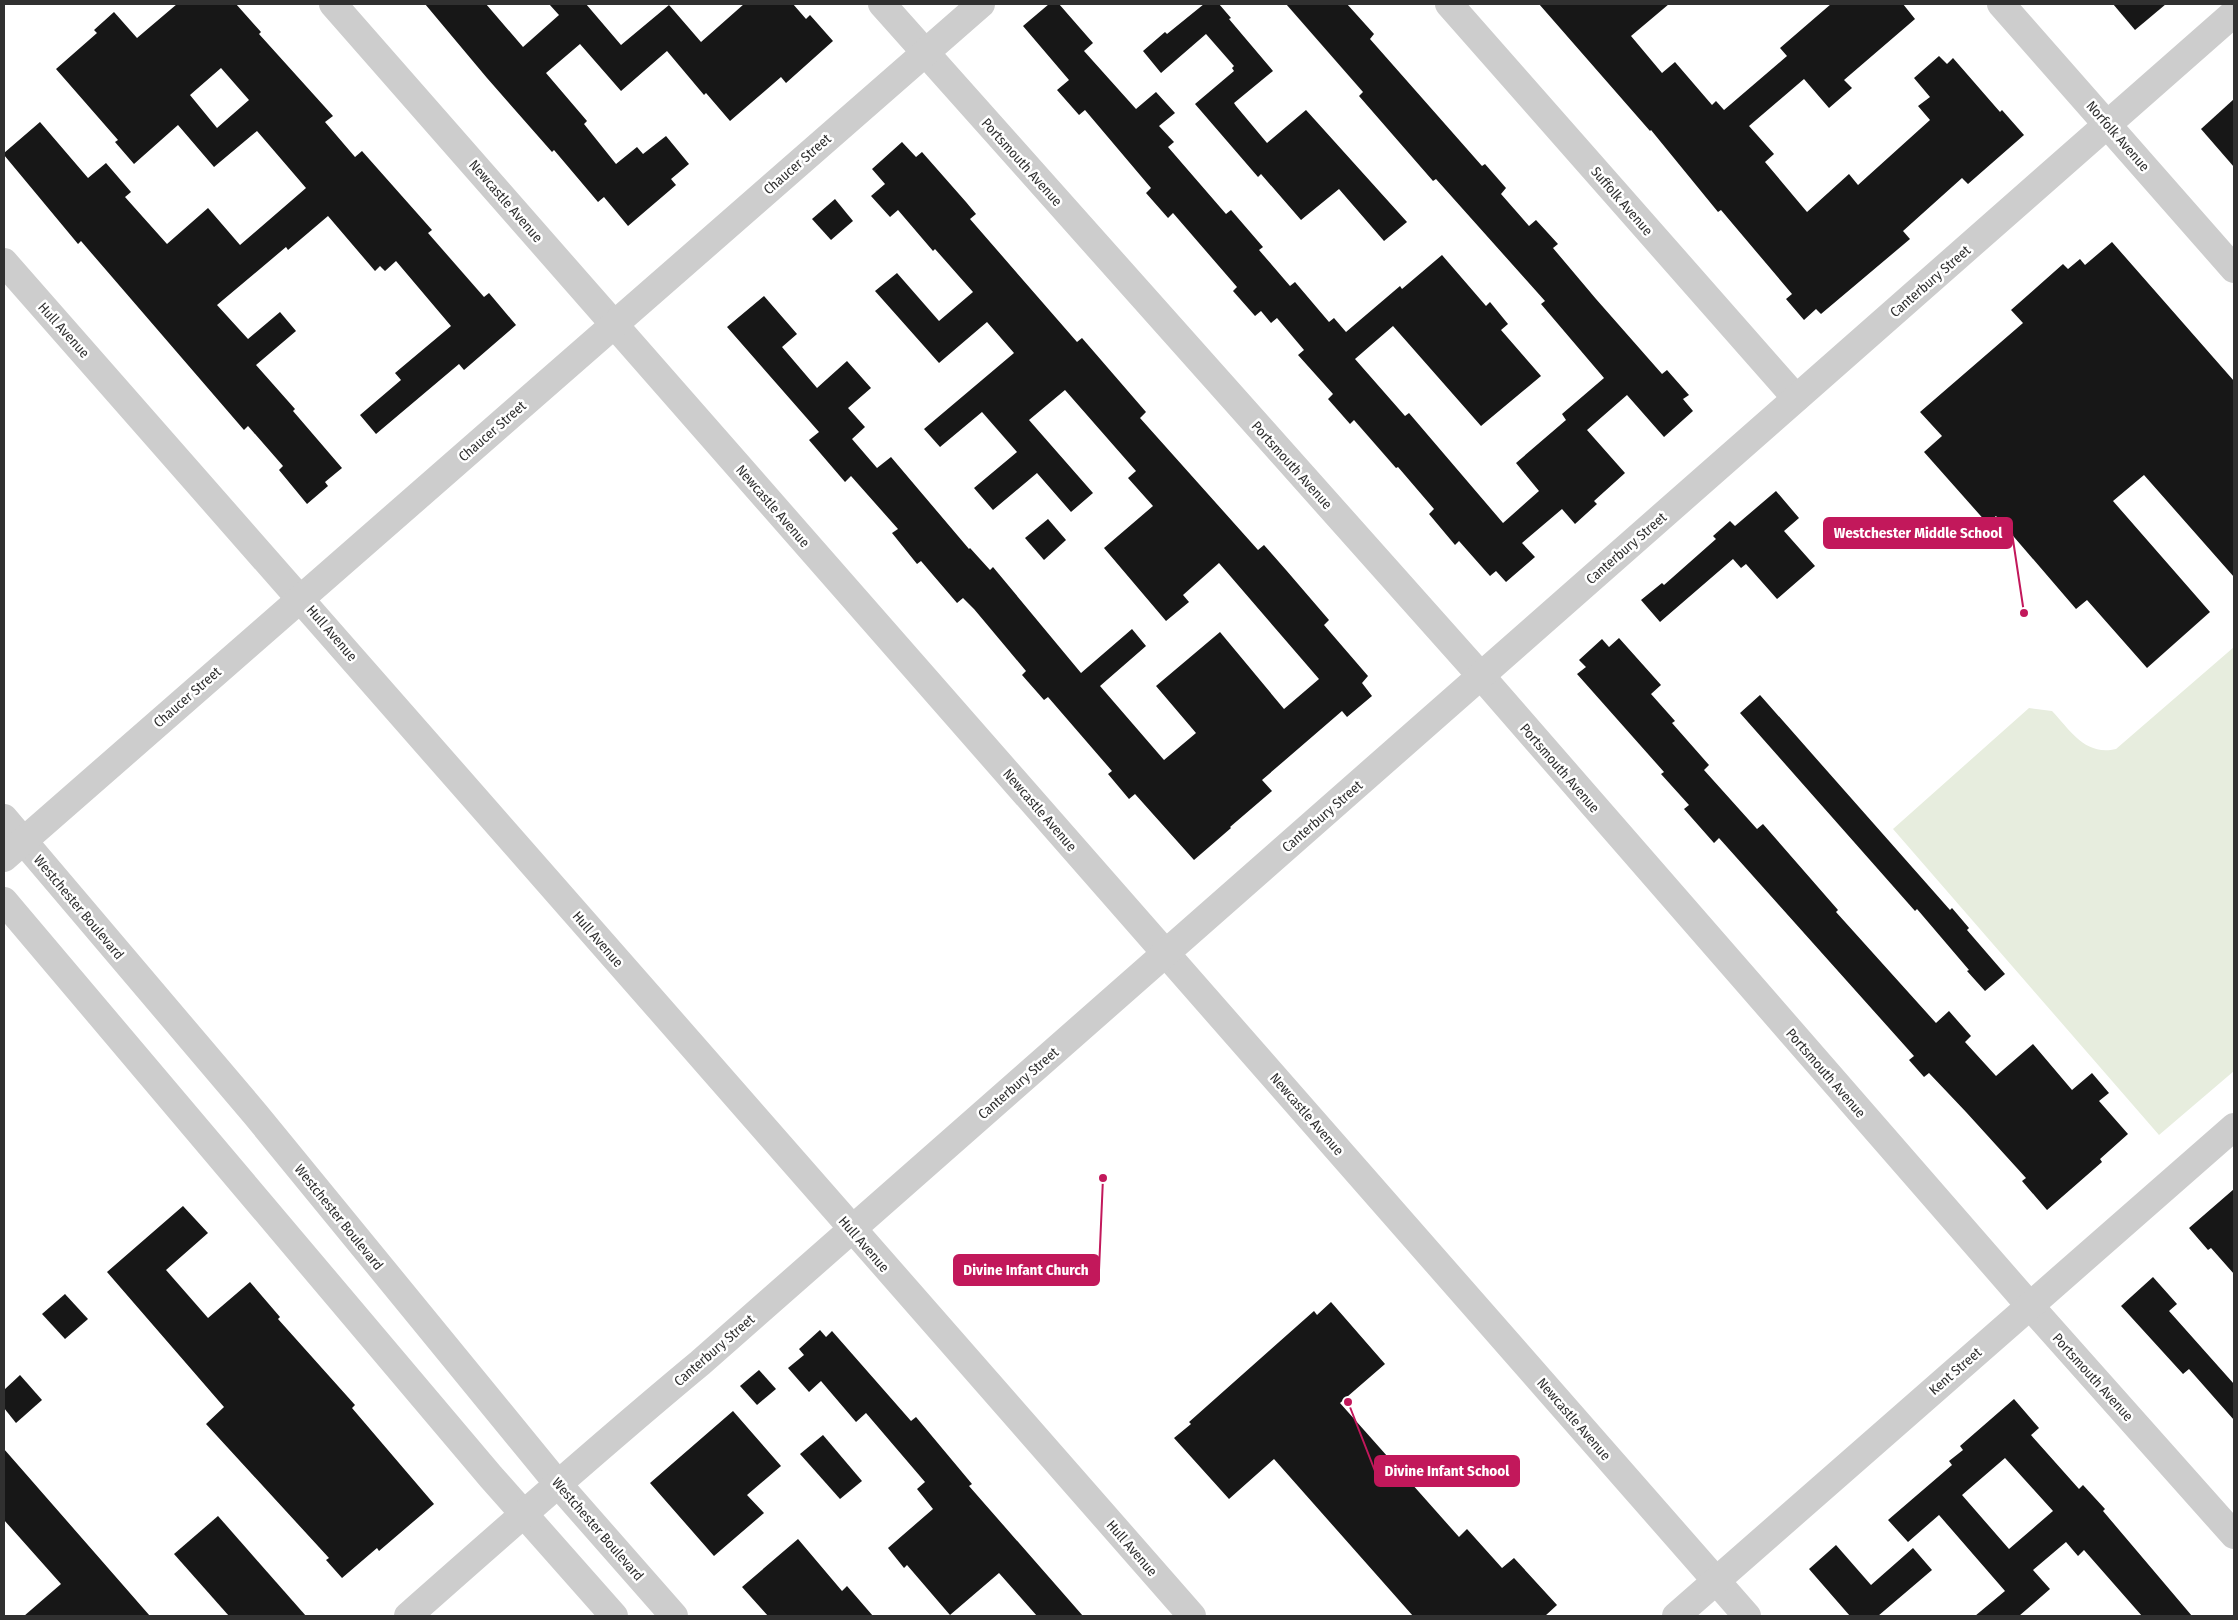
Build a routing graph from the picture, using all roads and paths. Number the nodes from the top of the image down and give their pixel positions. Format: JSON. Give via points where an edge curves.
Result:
{"nodes":[{"id":1,"x":333,"y":4,"type":"edge"},
{"id":2,"x":882,"y":4,"type":"edge"},
{"id":3,"x":981,"y":4,"type":"edge"},
{"id":4,"x":1449,"y":4,"type":"edge"},
{"id":5,"x":2001,"y":4,"type":"edge"},
{"id":6,"x":2234,"y":13,"type":"edge"},
{"id":7,"x":925,"y":53,"type":"junction"},
{"id":8,"x":2107,"y":125,"type":"junction"},
{"id":9,"x":4,"y":262,"type":"edge"},
{"id":10,"x":2234,"y":269,"type":"edge"},
{"id":11,"x":614,"y":324,"type":"junction"},
{"id":12,"x":1796,"y":398,"type":"junction"},
{"id":13,"x":301,"y":598,"type":"junction"},
{"id":14,"x":1481,"y":676,"type":"junction"},
{"id":15,"x":4,"y":818,"type":"edge"},
{"id":16,"x":14,"y":849,"type":"edge"},
{"id":17,"x":4,"y":901,"type":"edge"},
{"id":18,"x":1166,"y":953,"type":"junction"},
{"id":19,"x":2234,"y":1126,"type":"edge"},
{"id":20,"x":851,"y":1230,"type":"junction"},
{"id":21,"x":2030,"y":1306,"type":"junction"},
{"id":22,"x":558,"y":1484,"type":"junction"},
{"id":23,"x":523,"y":1514,"type":"junction"},
{"id":24,"x":2234,"y":1535,"type":"edge"},
{"id":25,"x":1716,"y":1581,"type":"junction"},
{"id":26,"x":408,"y":1616,"type":"edge"},
{"id":27,"x":614,"y":1616,"type":"edge"},
{"id":28,"x":674,"y":1616,"type":"edge"},
{"id":29,"x":1192,"y":1616,"type":"edge"},
{"id":30,"x":1676,"y":1616,"type":"edge"},
{"id":31,"x":1747,"y":1616,"type":"edge"}],
"edges":[{"from":1,"to":11,"type":"street","name":"Newcastle Avenue"},
{"from":2,"to":7,"type":"street","name":"Portsmouth Avenue"},
{"from":3,"to":7,"type":"street","name":"Chaucer Street"},
{"from":4,"to":12,"type":"street","name":"Suffolk Avenue"},
{"from":5,"to":8,"type":"street","name":"Norfolk Avenue"},
{"from":6,"to":8,"type":"street","name":"Canterbury Street"},
{"from":7,"to":11,"type":"street","name":"Chaucer Street"},
{"from":7,"to":14,"type":"street","name":"Portsmouth Avenue"},
{"from":8,"to":10,"type":"street","name":"Norfolk Avenue"},
{"from":8,"to":12,"type":"street","name":"Canterbury Street"},
{"from":9,"to":13,"type":"street","name":"Hull Avenue"},
{"from":11,"to":13,"type":"street","name":"Chaucer Street"},
{"from":11,"to":18,"type":"street","name":"Newcastle Avenue"},
{"from":12,"to":14,"type":"street","name":"Canterbury Street"},
{"from":13,"to":16,"type":"street","name":"Chaucer Street"},
{"from":13,"to":20,"type":"street","name":"Hull Avenue"},
{"from":14,"to":18,"type":"street","name":"Canterbury Street"},
{"from":14,"to":21,"type":"street","name":"Portsmouth Avenue"},
{"from":15,"to":16,"type":"street","name":"Westchester Boulevard"},
{"from":16,"to":22,"type":"street","name":"Westchester Boulevard","via":[[256,1115]]},
{"from":17,"to":23,"type":"street"},
{"from":18,"to":20,"type":"street","name":"Canterbury Street"},
{"from":18,"to":25,"type":"street","name":"Newcastle Avenue"},
{"from":19,"to":21,"type":"street","name":"Kent Street"},
{"from":20,"to":22,"type":"street","name":"Canterbury Street"},
{"from":20,"to":29,"type":"street","name":"Hull Avenue"},
{"from":21,"to":24,"type":"street","name":"Portsmouth Avenue"},
{"from":21,"to":25,"type":"street","name":"Kent Street"},
{"from":22,"to":23,"type":"street","name":"Canterbury Street"},
{"from":22,"to":28,"type":"street","name":"Westchester Boulevard"},
{"from":23,"to":26,"type":"street","name":"Canterbury Street"},
{"from":23,"to":27,"type":"street"},
{"from":25,"to":30,"type":"street","name":"Kent Street"},
{"from":25,"to":31,"type":"street","name":"Newcastle Avenue"}]}
